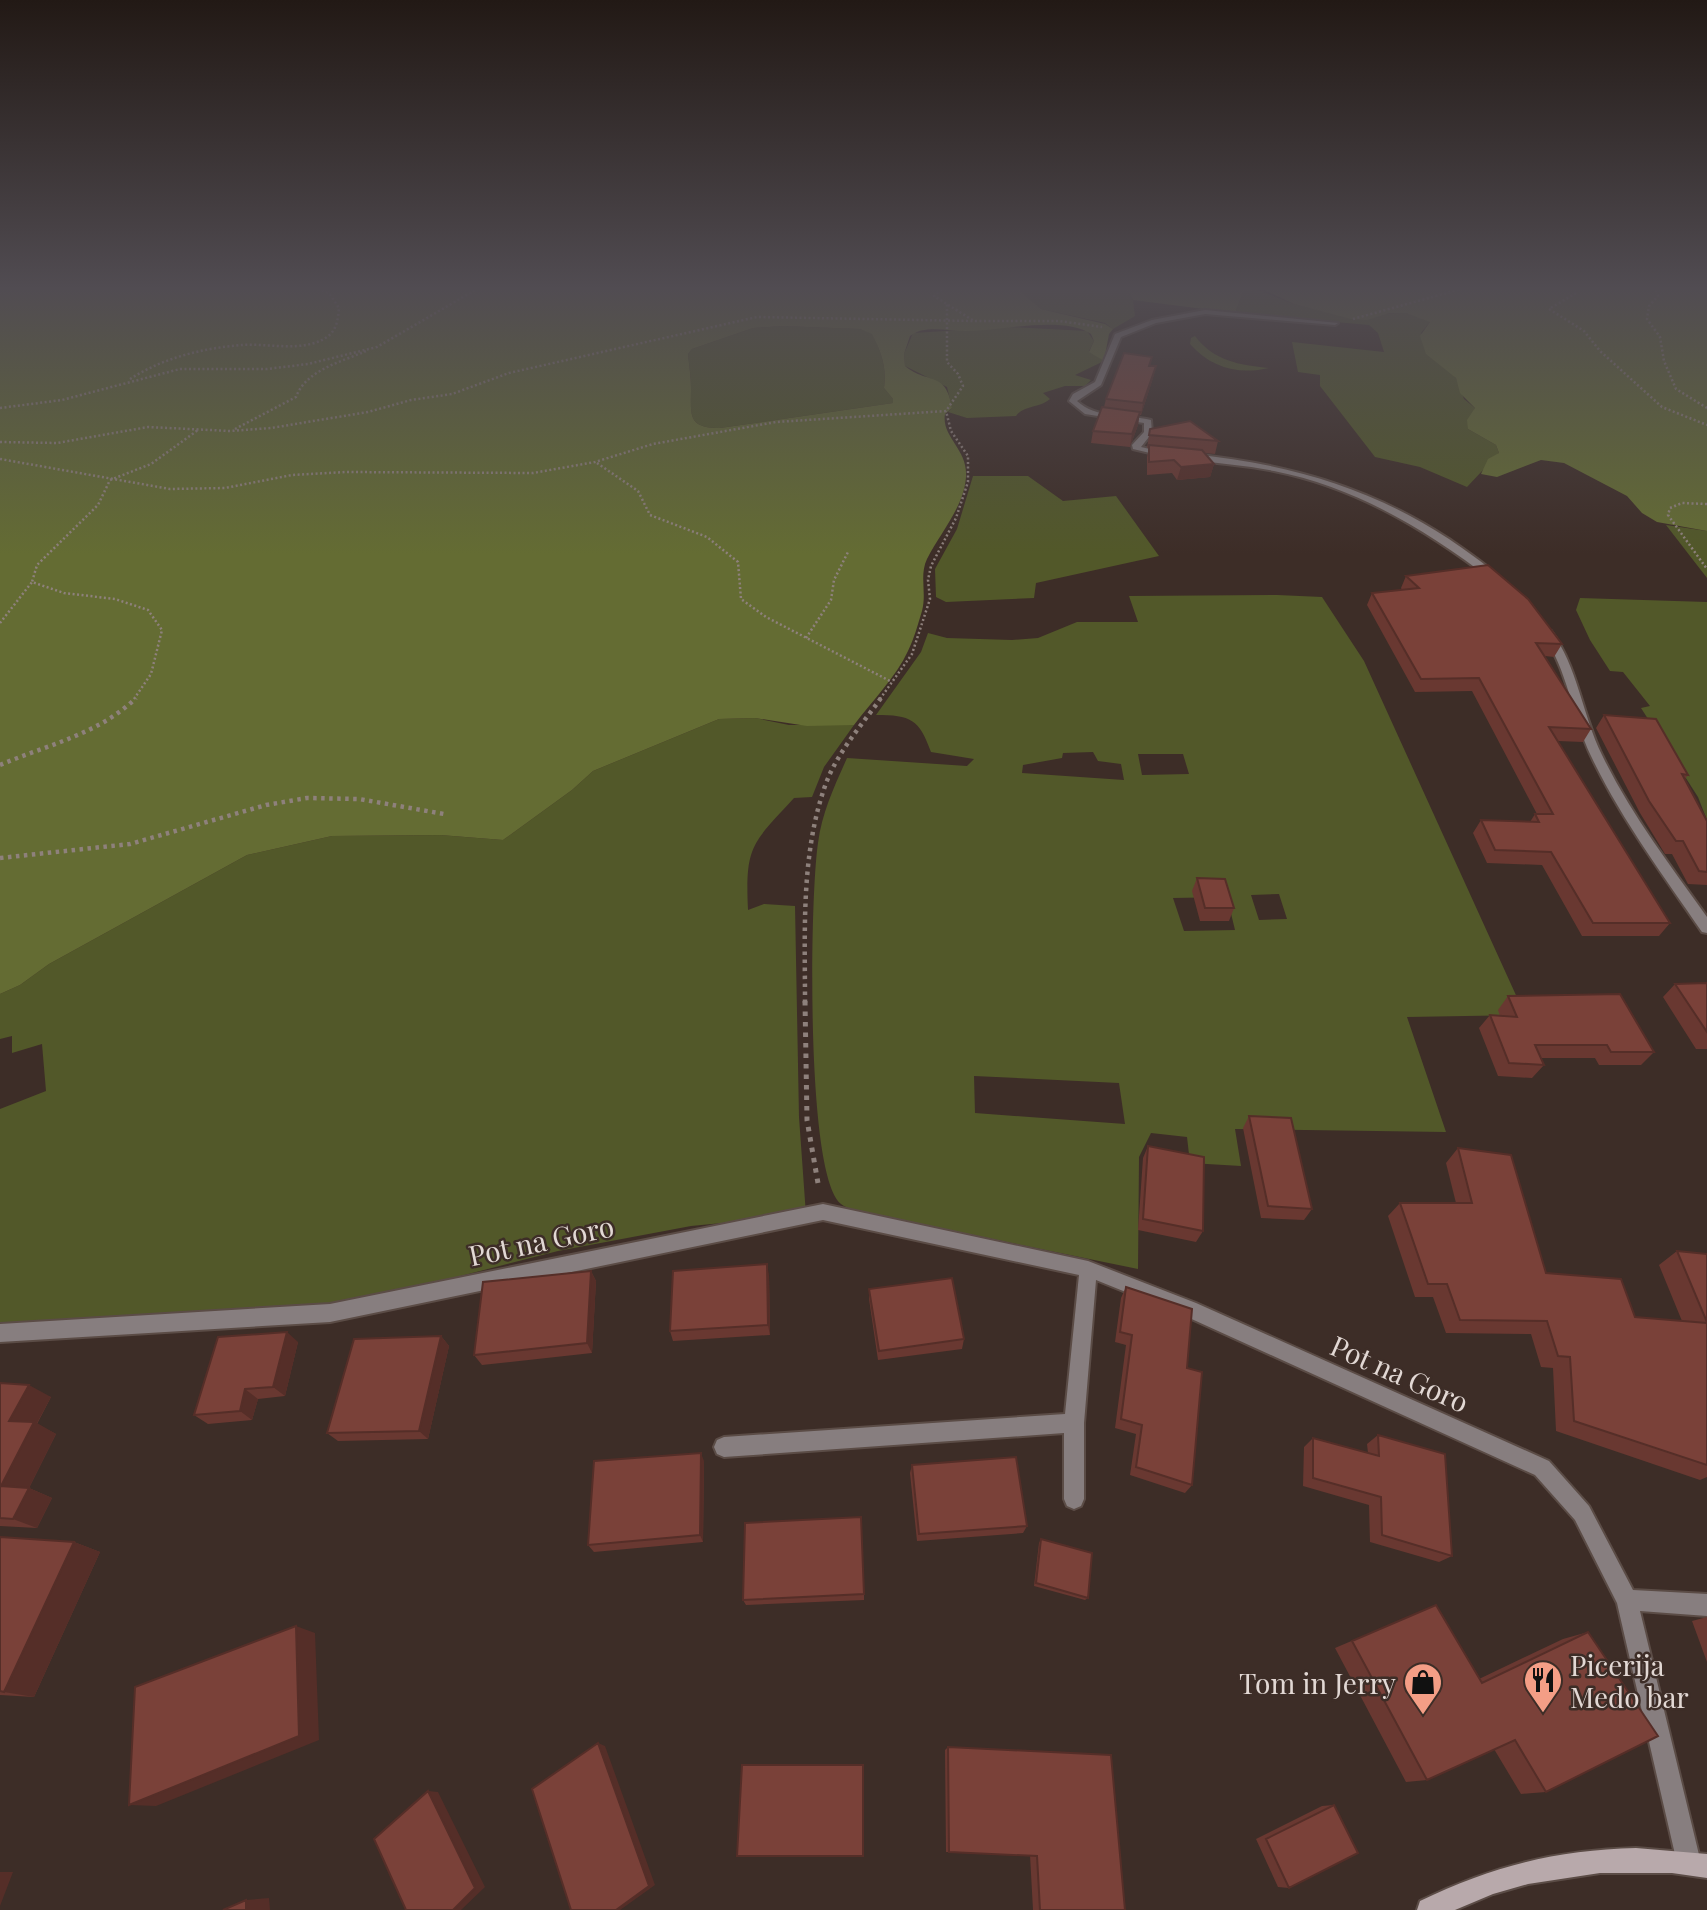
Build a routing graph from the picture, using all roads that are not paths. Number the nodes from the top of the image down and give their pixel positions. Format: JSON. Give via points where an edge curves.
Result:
{"nodes":[{"id":1,"x":1101,"y":375,"type":"edge"},
{"id":2,"x":1502,"y":584,"type":"edge"},
{"id":3,"x":1535,"y":619,"type":"edge"},
{"id":4,"x":1707,"y":928,"type":"edge"},
{"id":5,"x":1088,"y":1269,"type":"junction"},
{"id":6,"x":0,"y":1333,"type":"edge"},
{"id":7,"x":1074,"y":1423,"type":"junction"},
{"id":8,"x":724,"y":1447,"type":"dead end"},
{"id":9,"x":1074,"y":1499,"type":"dead end"},
{"id":10,"x":1627,"y":1601,"type":"junction"},
{"id":11,"x":1707,"y":1605,"type":"edge"},
{"id":12,"x":1698,"y":1864,"type":"edge"},
{"id":13,"x":1429,"y":1910,"type":"edge"}],
"edges":[{"from":1,"to":2,"type":"street","via":[[1098,383],[1073,401],[1079,410],[1147,422],[1149,433],[1136,444],[1137,449],[1293,470],[1420,523]]},
{"from":3,"to":4,"type":"street","via":[[1560,648],[1584,727],[1610,779]]},
{"from":5,"to":6,"type":"street","name":"Pot na Goro","via":[[823,1212],[330,1313]]},
{"from":5,"to":7,"type":"street"},
{"from":5,"to":10,"type":"street","name":"Pot na Goro","via":[[1190,1309],[1542,1468],[1582,1513]]},
{"from":7,"to":8,"type":"street"},
{"from":7,"to":9,"type":"street"},
{"from":10,"to":11,"type":"street"},
{"from":10,"to":12,"type":"street","name":"Pot na Goro"},
{"from":12,"to":13,"type":"main road","via":[[1608,1860],[1552,1868],[1458,1894]]}]}
